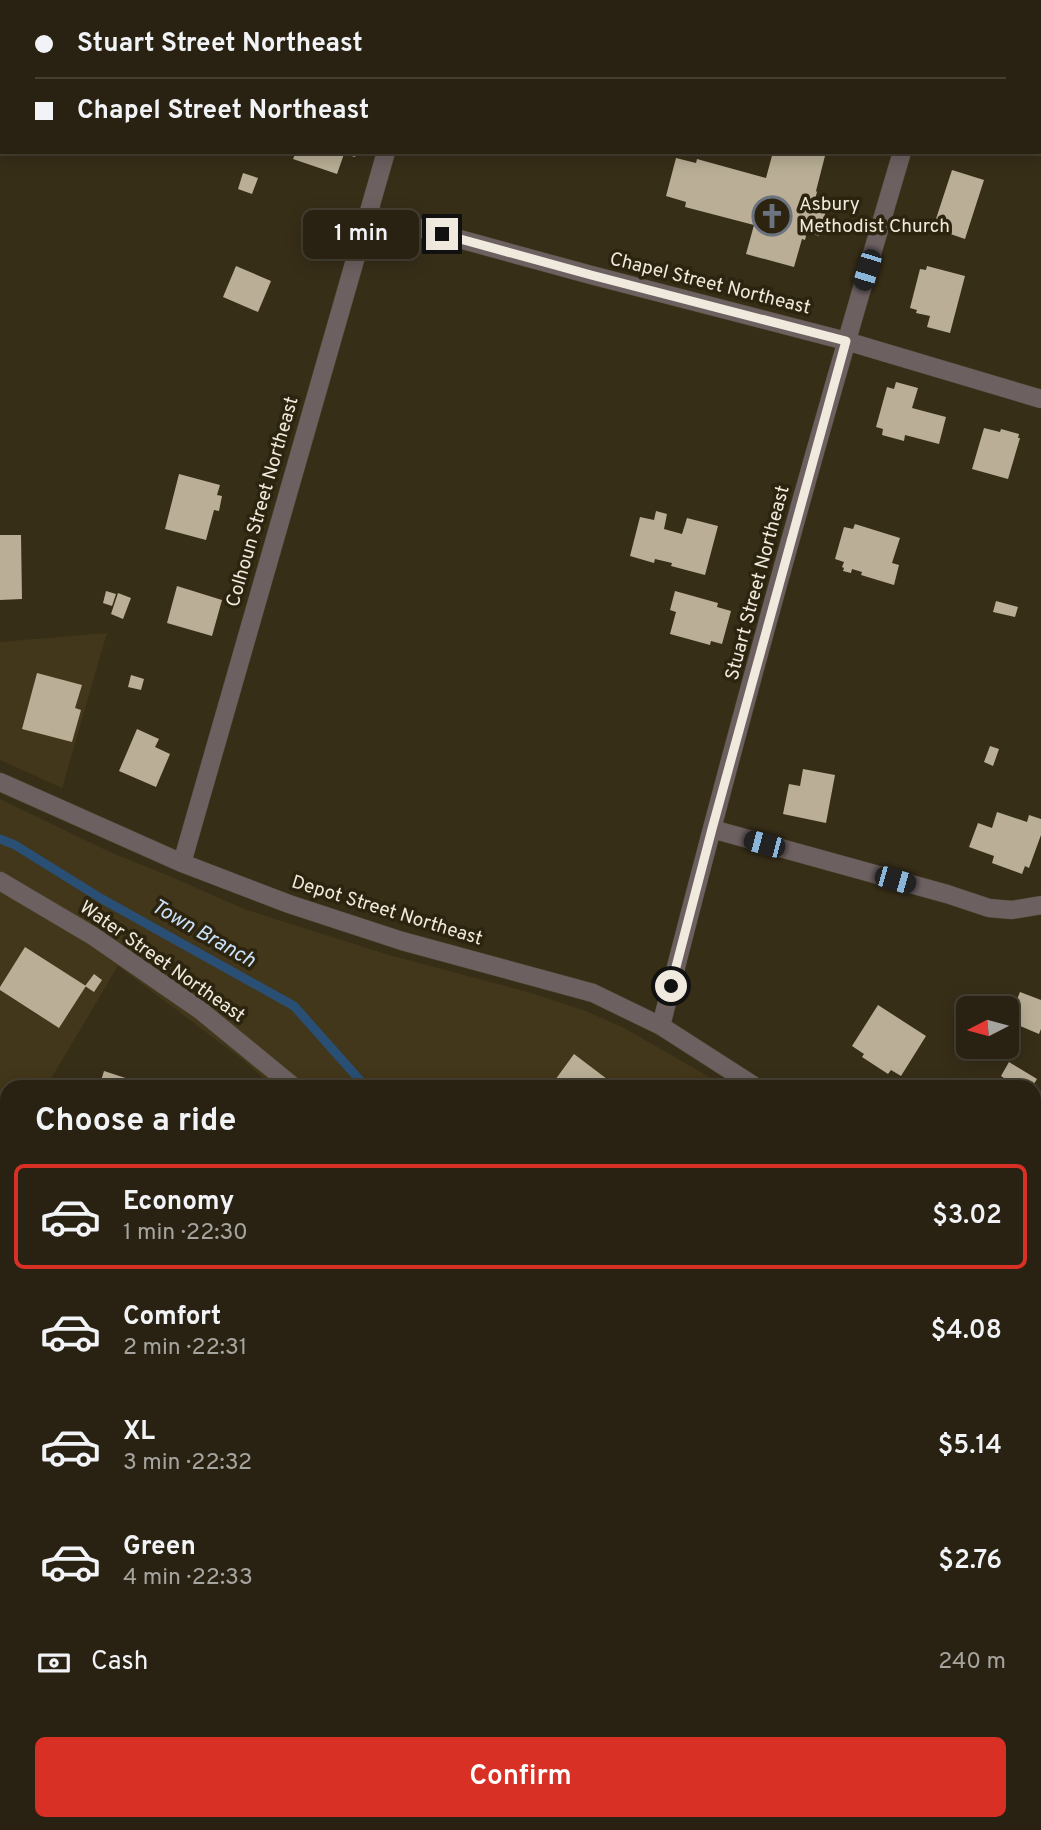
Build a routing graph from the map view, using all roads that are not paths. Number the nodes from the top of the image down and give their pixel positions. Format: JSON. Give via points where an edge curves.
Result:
{"nodes":[{"id":1,"x":385,"y":154,"type":"edge"},
{"id":2,"x":901,"y":154,"type":"edge"},
{"id":3,"x":368,"y":214,"type":"junction"},
{"id":4,"x":846,"y":341,"type":"junction"},
{"id":5,"x":1041,"y":399,"type":"edge"},
{"id":6,"x":0,"y":782,"type":"edge"},
{"id":7,"x":712,"y":829,"type":"junction"},
{"id":8,"x":181,"y":863,"type":"junction"},
{"id":9,"x":0,"y":881,"type":"edge"},
{"id":10,"x":1041,"y":905,"type":"edge"},
{"id":11,"x":661,"y":1026,"type":"junction"},
{"id":12,"x":285,"y":1080,"type":"edge"},
{"id":13,"x":745,"y":1080,"type":"edge"}],
"edges":[{"from":1,"to":3,"type":"street","name":"Colhoun Street Northeast"},
{"from":2,"to":4,"type":"street","name":"Stuart Street Northeast"},
{"from":3,"to":4,"type":"street","name":"Chapel Street Northeast"},
{"from":3,"to":8,"type":"street","name":"Colhoun Street Northeast"},
{"from":4,"to":5,"type":"street","name":"Chapel Street Northeast"},
{"from":4,"to":7,"type":"street","name":"Stuart Street Northeast"},
{"from":6,"to":8,"type":"street","name":"Depot Street Northeast"},
{"from":7,"to":10,"type":"street","via":[[989,908]]},
{"from":7,"to":11,"type":"street","name":"Stuart Street Northeast"},
{"from":8,"to":11,"type":"street","name":"Depot Street Northeast","via":[[402,941],[593,993]]},
{"from":9,"to":12,"type":"street","name":"Water Street Northeast","via":[[93,936],[200,1010]]},
{"from":11,"to":13,"type":"street","name":"Depot Street Northeast"}]}
